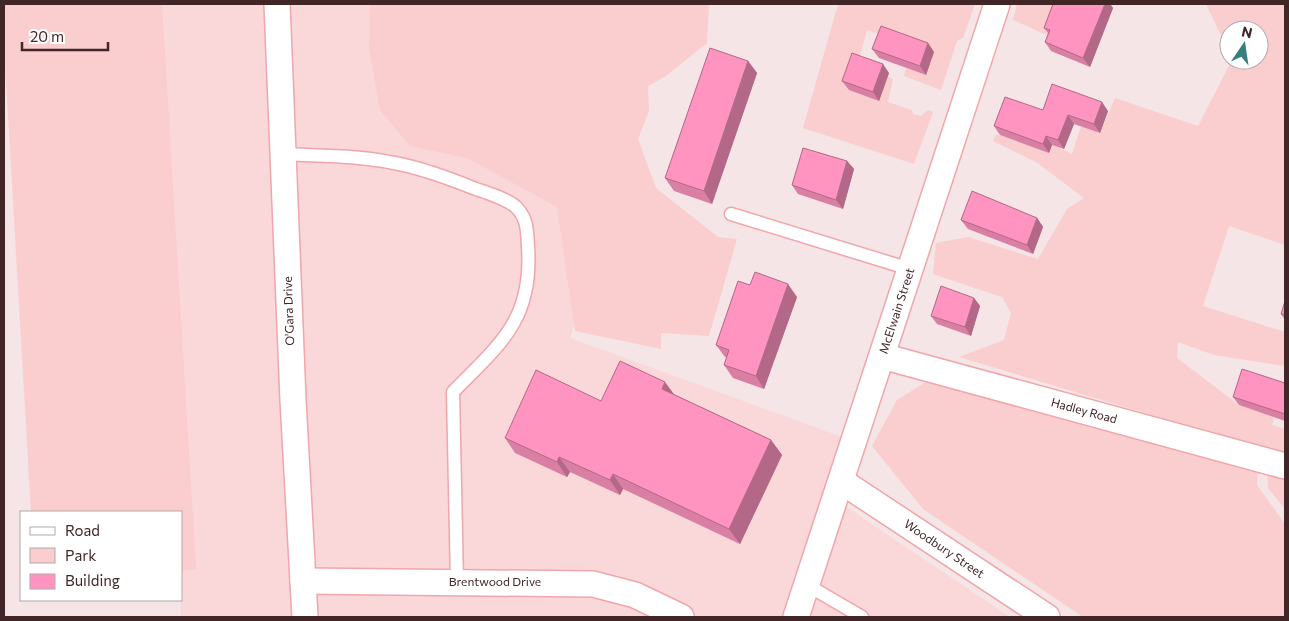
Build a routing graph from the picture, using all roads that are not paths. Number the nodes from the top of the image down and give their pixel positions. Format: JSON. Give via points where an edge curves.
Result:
{"nodes":[{"id":1,"x":277,"y":4,"type":"edge"},
{"id":2,"x":998,"y":4,"type":"edge"},
{"id":3,"x":283,"y":154,"type":"junction"},
{"id":4,"x":731,"y":214,"type":"dead end"},
{"id":5,"x":910,"y":269,"type":"junction"},
{"id":6,"x":882,"y":356,"type":"junction"},
{"id":7,"x":1285,"y":466,"type":"edge"},
{"id":8,"x":841,"y":481,"type":"junction"},
{"id":9,"x":303,"y":581,"type":"junction"},
{"id":10,"x":457,"y":582,"type":"junction"},
{"id":11,"x":807,"y":585,"type":"junction"},
{"id":12,"x":305,"y":617,"type":"edge"},
{"id":13,"x":681,"y":617,"type":"edge"},
{"id":14,"x":796,"y":617,"type":"edge"},
{"id":15,"x":862,"y":617,"type":"edge"},
{"id":16,"x":1047,"y":617,"type":"edge"}],
"edges":[{"from":1,"to":3,"type":"street","name":"O'Gara Drive"},
{"from":2,"to":5,"type":"street","name":"McElwain Street"},
{"from":3,"to":9,"type":"street","name":"O'Gara Drive"},
{"from":3,"to":10,"type":"lane","via":[[351,157],[415,168],[516,206],[526,220],[529,265],[526,294],[517,318],[502,341],[453,392]]},
{"from":4,"to":5,"type":"lane"},
{"from":5,"to":6,"type":"street","name":"McElwain Street"},
{"from":6,"to":7,"type":"street","name":"Hadley Road"},
{"from":6,"to":8,"type":"street","name":"McElwain Street"},
{"from":8,"to":11,"type":"street","name":"McElwain Street"},
{"from":8,"to":16,"type":"street","name":"Woodbury Street"},
{"from":9,"to":10,"type":"street","name":"Brentwood Drive"},
{"from":9,"to":12,"type":"street","name":"O'Gara Drive"},
{"from":10,"to":13,"type":"street","name":"Brentwood Drive","via":[[593,584],[635,595]]},
{"from":11,"to":14,"type":"street","name":"McElwain Street"},
{"from":11,"to":15,"type":"lane"}]}
